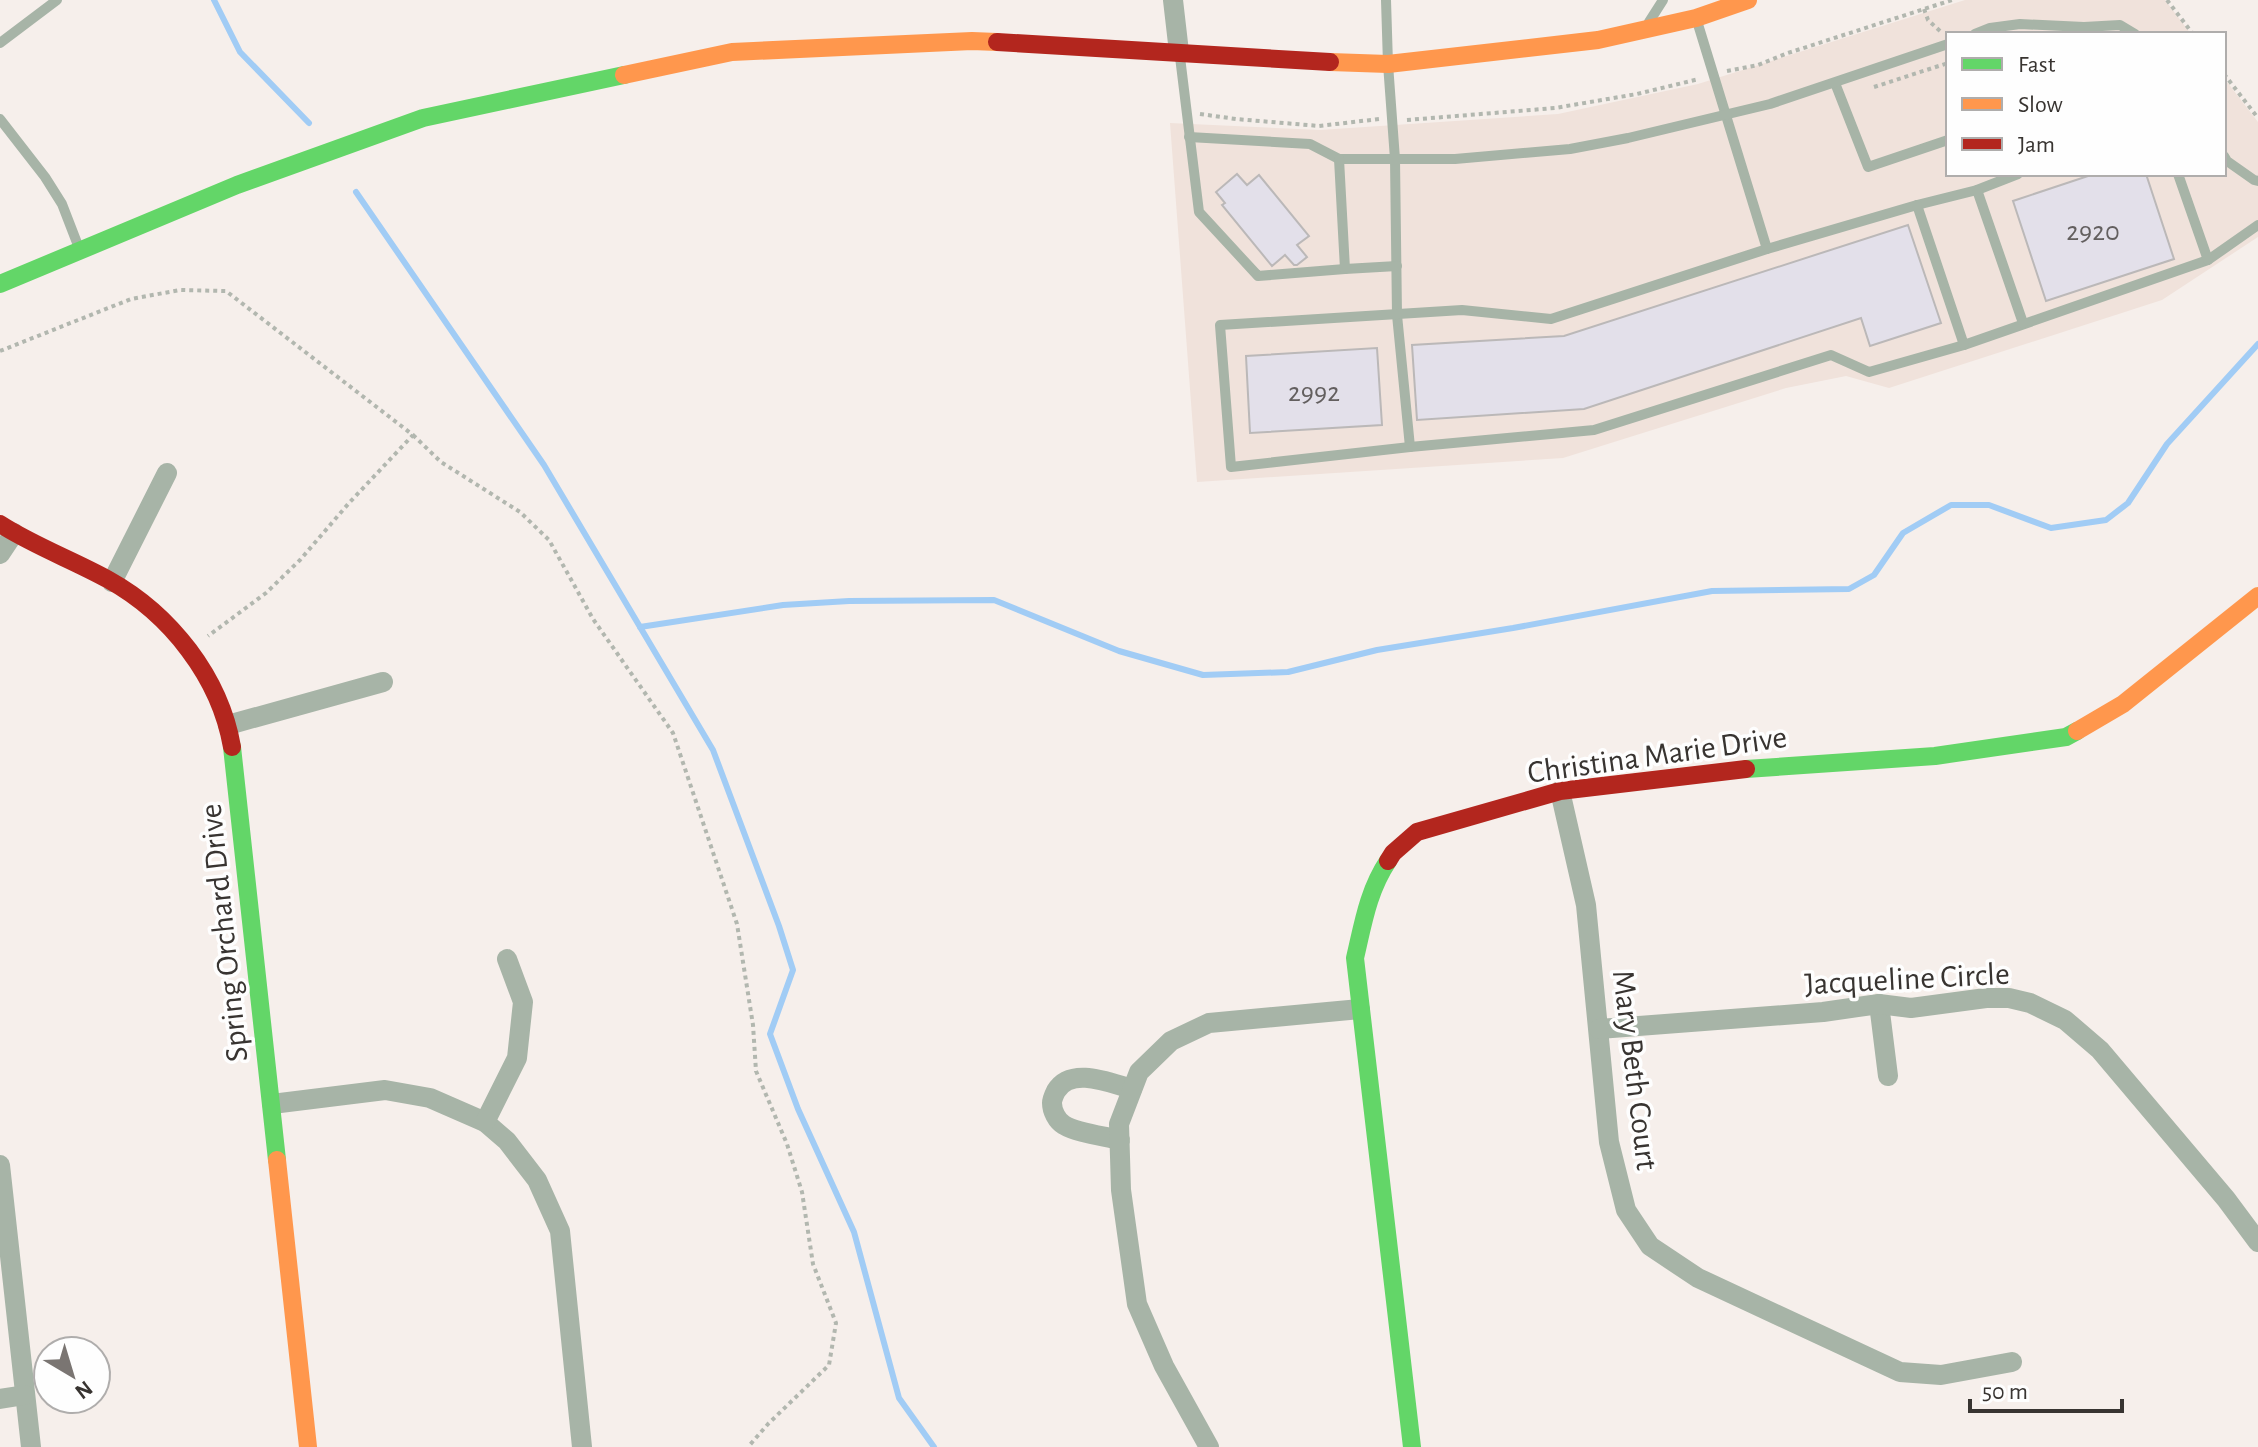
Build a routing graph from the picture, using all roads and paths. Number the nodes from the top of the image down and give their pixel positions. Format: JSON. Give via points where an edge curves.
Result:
{"nodes":[{"id":1,"x":57,"y":0,"type":"edge"},
{"id":2,"x":1173,"y":0,"type":"edge"},
{"id":3,"x":1386,"y":0,"type":"edge"},
{"id":4,"x":1663,"y":0,"type":"edge"},
{"id":5,"x":1748,"y":0,"type":"edge"},
{"id":6,"x":1952,"y":0,"type":"edge"},
{"id":7,"x":2167,"y":0,"type":"edge"},
{"id":8,"x":1924,"y":9,"type":"junction"},
{"id":9,"x":1696,"y":18,"type":"junction"},
{"id":10,"x":1644,"y":30,"type":"junction"},
{"id":11,"x":1980,"y":32,"type":"edge"},
{"id":12,"x":2132,"y":32,"type":"edge"},
{"id":13,"x":2191,"y":32,"type":"edge"},
{"id":14,"x":1946,"y":40,"type":"edge"},
{"id":15,"x":0,"y":43,"type":"edge"},
{"id":16,"x":1946,"y":45,"type":"edge"},
{"id":17,"x":1179,"y":52,"type":"junction"},
{"id":18,"x":1388,"y":64,"type":"junction"},
{"id":19,"x":1946,"y":64,"type":"edge"},
{"id":20,"x":1714,"y":74,"type":"junction"},
{"id":21,"x":2226,"y":77,"type":"edge"},
{"id":22,"x":1835,"y":83,"type":"junction"},
{"id":23,"x":1874,"y":87,"type":"dead end"},
{"id":24,"x":1186,"y":114,"type":"junction"},
{"id":25,"x":1726,"y":114,"type":"junction"},
{"id":26,"x":2258,"y":118,"type":"edge"},
{"id":27,"x":0,"y":119,"type":"edge"},
{"id":28,"x":1391,"y":120,"type":"junction"},
{"id":29,"x":1189,"y":137,"type":"junction"},
{"id":30,"x":1946,"y":141,"type":"edge"},
{"id":31,"x":2226,"y":158,"type":"edge"},
{"id":32,"x":1339,"y":159,"type":"junction"},
{"id":33,"x":1395,"y":159,"type":"junction"},
{"id":34,"x":2009,"y":176,"type":"edge"},
{"id":35,"x":2179,"y":176,"type":"edge"},
{"id":36,"x":2258,"y":181,"type":"edge"},
{"id":37,"x":1977,"y":190,"type":"junction"},
{"id":38,"x":1917,"y":205,"type":"junction"},
{"id":39,"x":2258,"y":225,"type":"edge"},
{"id":40,"x":1767,"y":249,"type":"junction"},
{"id":41,"x":80,"y":250,"type":"junction"},
{"id":42,"x":2208,"y":260,"type":"junction"},
{"id":43,"x":1397,"y":266,"type":"junction"},
{"id":44,"x":1345,"y":269,"type":"junction"},
{"id":45,"x":0,"y":284,"type":"edge"},
{"id":46,"x":1397,"y":315,"type":"junction"},
{"id":47,"x":2023,"y":323,"type":"junction"},
{"id":48,"x":1964,"y":345,"type":"junction"},
{"id":49,"x":0,"y":351,"type":"edge"},
{"id":50,"x":413,"y":435,"type":"junction"},
{"id":51,"x":1410,"y":447,"type":"junction"},
{"id":52,"x":167,"y":473,"type":"dead end"},
{"id":53,"x":7,"y":529,"type":"edge"},
{"id":54,"x":0,"y":554,"type":"edge"},
{"id":55,"x":112,"y":582,"type":"junction"},
{"id":56,"x":2258,"y":596,"type":"edge"},
{"id":57,"x":188,"y":650,"type":"junction"},
{"id":58,"x":383,"y":682,"type":"dead end"},
{"id":59,"x":228,"y":725,"type":"junction"},
{"id":60,"x":1560,"y":791,"type":"junction"},
{"id":61,"x":507,"y":959,"type":"dead end"},
{"id":62,"x":1879,"y":1004,"type":"junction"},
{"id":63,"x":1360,"y":1009,"type":"junction"},
{"id":64,"x":1599,"y":1029,"type":"junction"},
{"id":65,"x":1888,"y":1076,"type":"dead end"},
{"id":66,"x":1132,"y":1089,"type":"junction"},
{"id":67,"x":272,"y":1104,"type":"junction"},
{"id":68,"x":485,"y":1122,"type":"junction"},
{"id":69,"x":1120,"y":1140,"type":"junction"},
{"id":70,"x":0,"y":1165,"type":"edge"},
{"id":71,"x":2258,"y":1242,"type":"edge"},
{"id":72,"x":2012,"y":1362,"type":"dead end"},
{"id":73,"x":25,"y":1395,"type":"junction"},
{"id":74,"x":0,"y":1399,"type":"edge"},
{"id":75,"x":31,"y":1447,"type":"edge"},
{"id":76,"x":308,"y":1447,"type":"edge"},
{"id":77,"x":582,"y":1447,"type":"edge"},
{"id":78,"x":748,"y":1447,"type":"edge"},
{"id":79,"x":1209,"y":1447,"type":"edge"},
{"id":80,"x":1412,"y":1447,"type":"edge"}],
"edges":[{"from":1,"to":15,"type":"lane"},
{"from":2,"to":17,"type":"street"},
{"from":3,"to":18,"type":"lane"},
{"from":4,"to":10,"type":"lane"},
{"from":5,"to":9,"type":"street"},
{"from":6,"to":8,"type":"path"},
{"from":7,"to":13,"type":"path"},
{"from":8,"to":14,"type":"path"},
{"from":8,"to":20,"type":"path","via":[[1758,65]]},
{"from":9,"to":10,"type":"street"},
{"from":9,"to":20,"type":"lane"},
{"from":10,"to":18,"type":"street"},
{"from":11,"to":12,"type":"lane","via":[[2020,24],[2120,25]]},
{"from":16,"to":22,"type":"lane"},
{"from":17,"to":18,"type":"street"},
{"from":17,"to":24,"type":"lane"},
{"from":17,"to":41,"type":"street","via":[[972,41],[732,52],[423,118],[237,185]]},
{"from":18,"to":28,"type":"lane"},
{"from":19,"to":23,"type":"path"},
{"from":20,"to":25,"type":"lane"},
{"from":20,"to":28,"type":"path","via":[[1555,108]]},
{"from":21,"to":26,"type":"path"},
{"from":22,"to":25,"type":"lane"},
{"from":22,"to":30,"type":"lane","via":[[1868,167]]},
{"from":24,"to":28,"type":"path","via":[[1319,126]]},
{"from":24,"to":29,"type":"lane"},
{"from":25,"to":33,"type":"lane","via":[[1570,149]]},
{"from":25,"to":40,"type":"lane"},
{"from":27,"to":41,"type":"lane","via":[[62,204]]},
{"from":28,"to":33,"type":"lane"},
{"from":29,"to":32,"type":"lane","via":[[1310,144]]},
{"from":29,"to":44,"type":"lane","via":[[1199,212],[1258,276]]},
{"from":31,"to":36,"type":"lane"},
{"from":32,"to":33,"type":"lane"},
{"from":32,"to":44,"type":"lane"},
{"from":33,"to":43,"type":"lane"},
{"from":34,"to":37,"type":"lane"},
{"from":35,"to":42,"type":"lane"},
{"from":37,"to":38,"type":"lane"},
{"from":37,"to":47,"type":"lane"},
{"from":38,"to":40,"type":"lane"},
{"from":38,"to":48,"type":"lane"},
{"from":39,"to":42,"type":"lane"},
{"from":40,"to":46,"type":"lane","via":[[1551,319],[1462,310]]},
{"from":41,"to":45,"type":"street"},
{"from":42,"to":47,"type":"lane"},
{"from":43,"to":44,"type":"lane"},
{"from":43,"to":46,"type":"lane"},
{"from":46,"to":51,"type":"lane"},
{"from":46,"to":51,"type":"lane","via":[[1220,325],[1231,467]]},
{"from":47,"to":48,"type":"lane"},
{"from":48,"to":51,"type":"lane","via":[[1869,372],[1831,355],[1594,430]]},
{"from":49,"to":50,"type":"path","via":[[131,299],[180,290],[226,291]]},
{"from":50,"to":57,"type":"path","via":[[266,593]]},
{"from":50,"to":78,"type":"path","via":[[441,462],[520,512],[549,540],[593,619],[673,733],[737,924],[756,1071],[787,1144],[802,1192],[813,1264],[836,1323],[829,1365]]},
{"from":52,"to":55,"type":"street"},
{"from":53,"to":54,"type":"street"},
{"from":53,"to":55,"type":"street","name":"Spring Orchard Drive"},
{"from":55,"to":57,"type":"street","name":"Spring Orchard Drive","via":[[143,603]]},
{"from":56,"to":60,"type":"street","name":"Christina Marie Drive","via":[[2123,704],[2066,737],[1935,756],[1756,768]]},
{"from":57,"to":59,"type":"street","name":"Spring Orchard Drive","via":[[209,680]]},
{"from":58,"to":59,"type":"street"},
{"from":59,"to":67,"type":"street","name":"Spring Orchard Drive"},
{"from":60,"to":63,"type":"street","name":"Christina Marie Drive","via":[[1417,832],[1393,853],[1376,879],[1355,958]]},
{"from":60,"to":64,"type":"street","name":"Mary Beth Court","via":[[1586,905]]},
{"from":61,"to":68,"type":"street","via":[[523,1002],[517,1058]]},
{"from":62,"to":64,"type":"street","name":"Jacqueline Circle"},
{"from":62,"to":65,"type":"street"},
{"from":62,"to":71,"type":"street","name":"Jacqueline Circle","via":[[1911,1008],[2009,998],[2065,1020],[2100,1050]]},
{"from":63,"to":66,"type":"street","via":[[1209,1023],[1171,1041],[1139,1072]]},
{"from":63,"to":80,"type":"street","name":"Christina Marie Drive"},
{"from":64,"to":72,"type":"street","name":"Mary Beth Court","via":[[1609,1142],[1626,1210],[1650,1246],[1698,1278],[1900,1372],[1941,1375]]},
{"from":66,"to":69,"type":"street","via":[[1119,1124]]},
{"from":66,"to":69,"type":"street","via":[[1070,1079],[1053,1095],[1055,1115],[1063,1124]]},
{"from":67,"to":68,"type":"street","via":[[385,1090],[430,1098]]},
{"from":67,"to":76,"type":"street","name":"Spring Orchard Drive"},
{"from":68,"to":77,"type":"street","via":[[537,1180],[560,1231]]},
{"from":69,"to":79,"type":"street","via":[[1121,1190],[1137,1304]]},
{"from":70,"to":73,"type":"street"},
{"from":73,"to":74,"type":"street"},
{"from":73,"to":75,"type":"street"}]}
